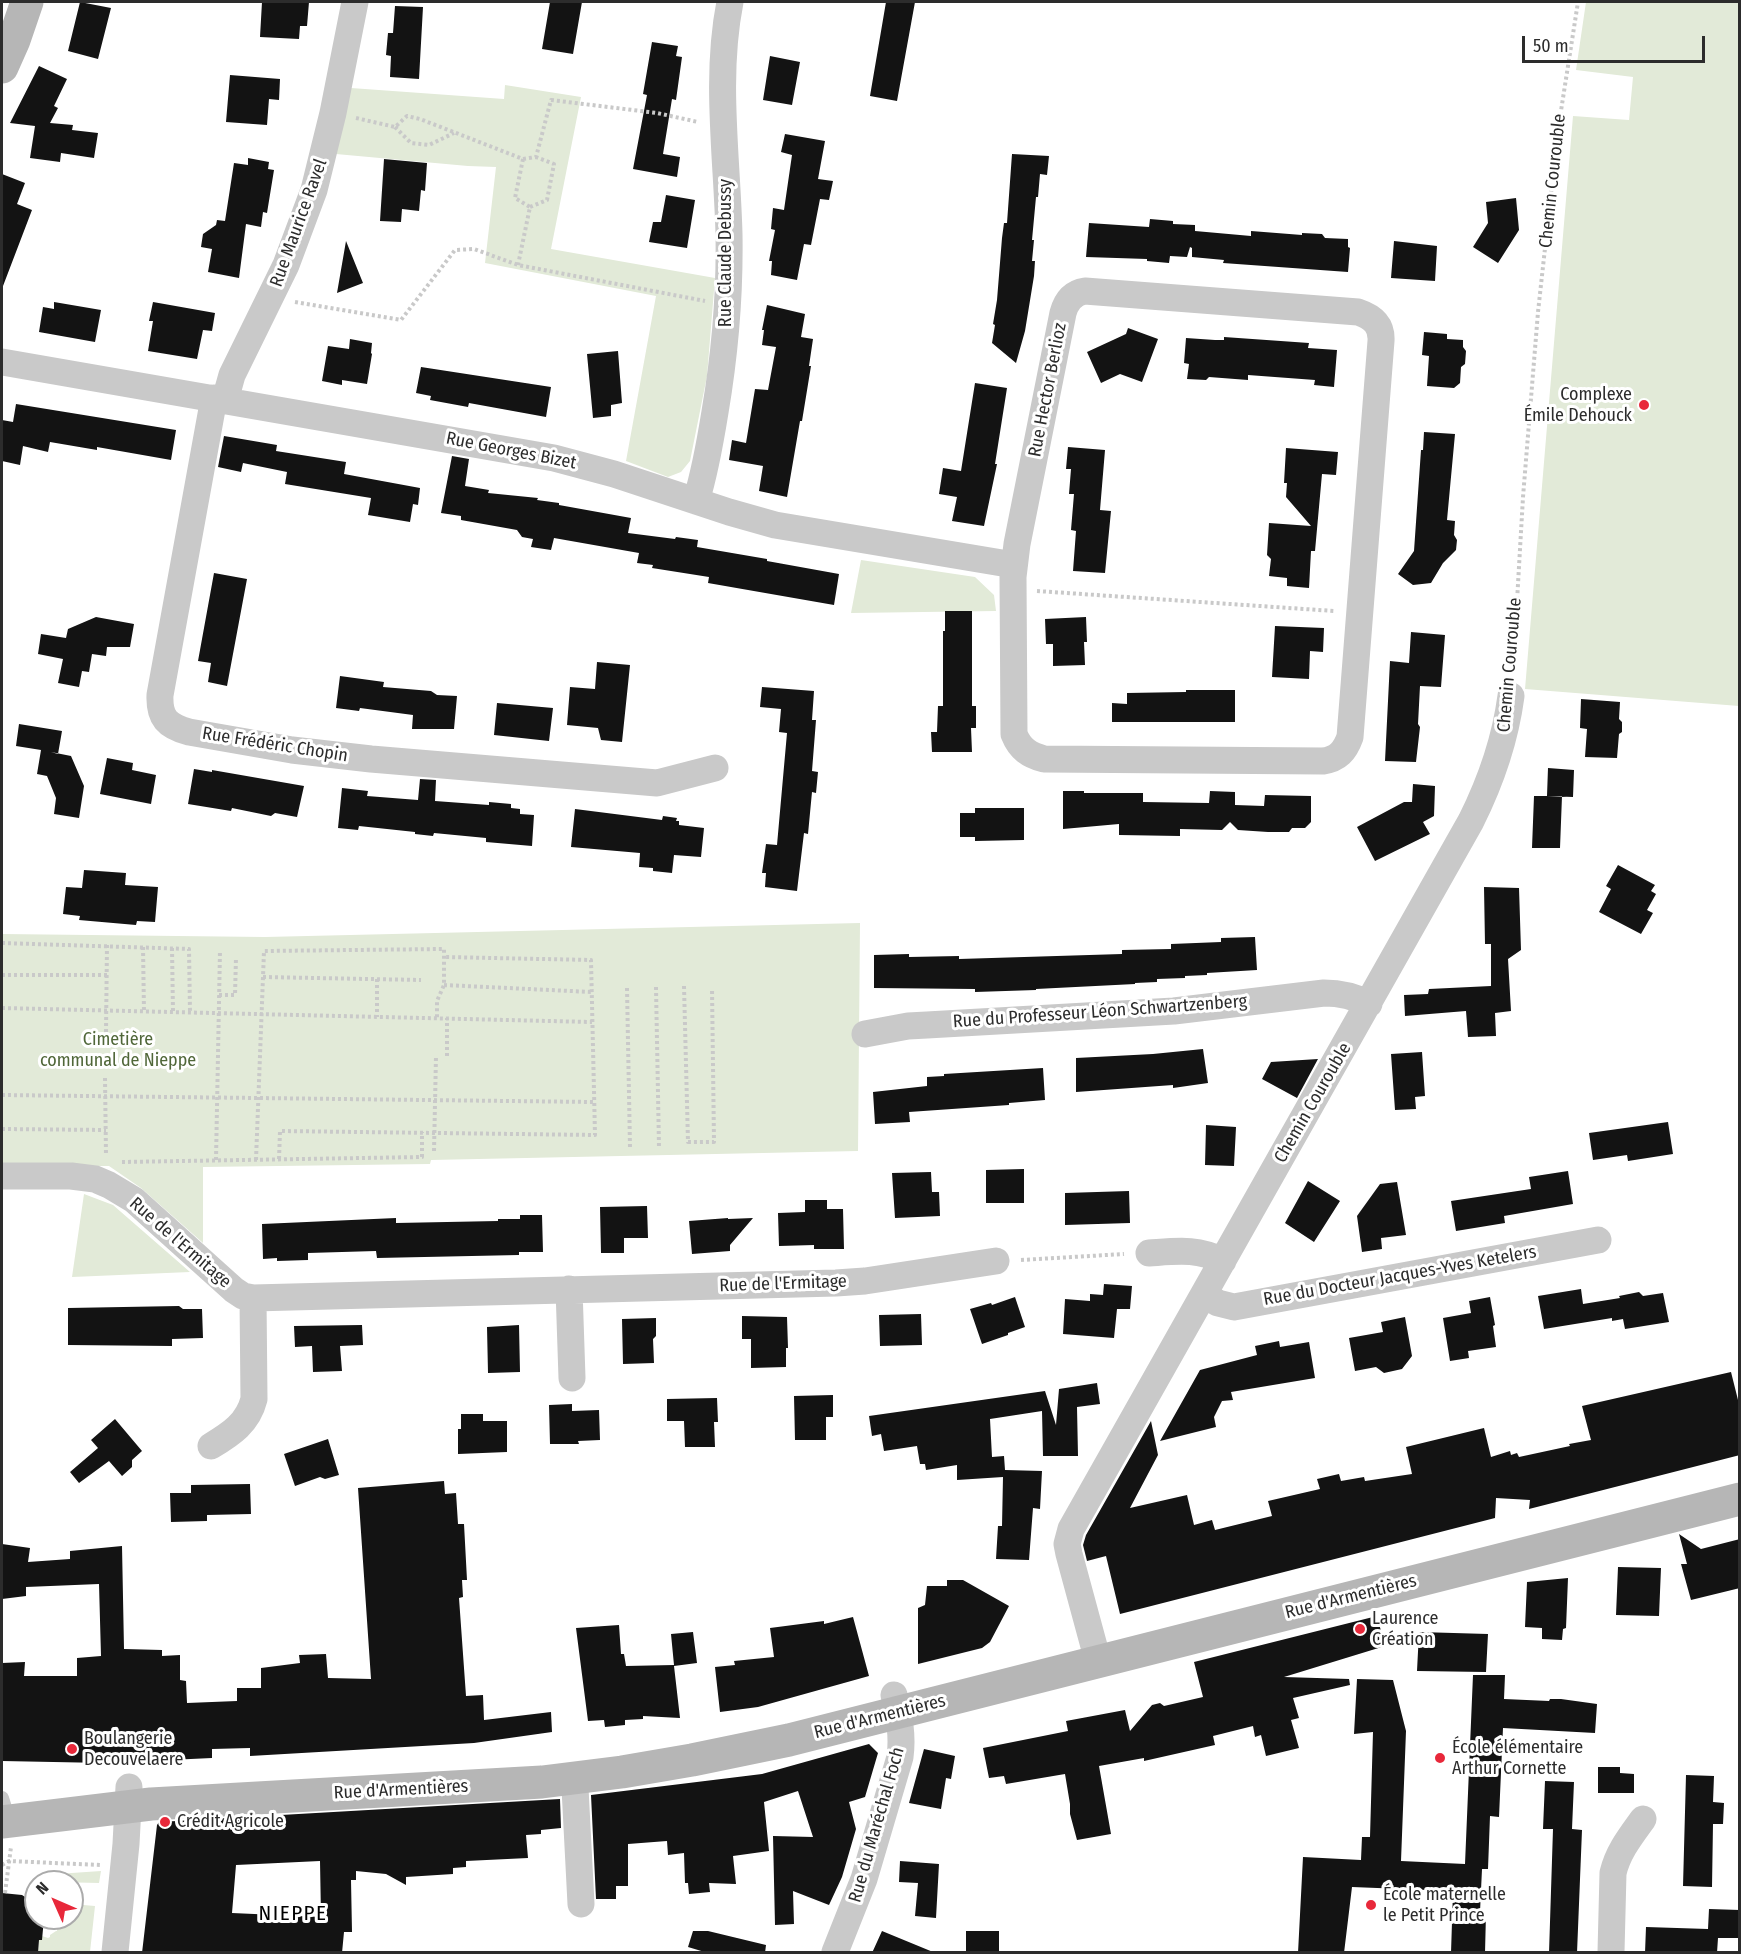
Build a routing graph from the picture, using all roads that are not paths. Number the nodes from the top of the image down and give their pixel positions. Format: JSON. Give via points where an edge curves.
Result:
{"nodes":[{"id":1,"x":27,"y":2,"type":"edge"},
{"id":2,"x":355,"y":2,"type":"edge"},
{"id":3,"x":729,"y":2,"type":"edge"},
{"id":4,"x":2,"y":67,"type":"edge"},
{"id":5,"x":2,"y":362,"type":"edge"},
{"id":6,"x":219,"y":399,"type":"junction"},
{"id":7,"x":696,"y":501,"type":"junction"},
{"id":8,"x":1013,"y":577,"type":"junction"},
{"id":9,"x":1511,"y":696,"type":"road end"},
{"id":10,"x":714,"y":768,"type":"dead end"},
{"id":11,"x":1369,"y":1004,"type":"junction"},
{"id":12,"x":865,"y":1034,"type":"dead end"},
{"id":13,"x":2,"y":1176,"type":"edge"},
{"id":14,"x":1598,"y":1240,"type":"dead end"},
{"id":15,"x":1149,"y":1253,"type":"road end"},
{"id":16,"x":996,"y":1261,"type":"road end"},
{"id":17,"x":1223,"y":1261,"type":"junction"},
{"id":18,"x":569,"y":1289,"type":"junction"},
{"id":19,"x":1204,"y":1295,"type":"junction"},
{"id":20,"x":253,"y":1298,"type":"junction"},
{"id":21,"x":572,"y":1378,"type":"dead end"},
{"id":22,"x":211,"y":1446,"type":"dead end"},
{"id":23,"x":1740,"y":1480,"type":"edge"},
{"id":24,"x":1740,"y":1499,"type":"edge"},
{"id":25,"x":1096,"y":1653,"type":"junction"},
{"id":26,"x":896,"y":1703,"type":"junction"},
{"id":27,"x":575,"y":1788,"type":"dead end"},
{"id":28,"x":128,"y":1797,"type":"junction"},
{"id":29,"x":3,"y":1809,"type":"edge"},
{"id":30,"x":1643,"y":1819,"type":"dead end"},
{"id":31,"x":581,"y":1904,"type":"dead end"},
{"id":32,"x":115,"y":1953,"type":"edge"},
{"id":33,"x":835,"y":1953,"type":"edge"},
{"id":34,"x":1611,"y":1953,"type":"edge"}],
"edges":[{"from":1,"to":4,"type":"main road"},
{"from":2,"to":6,"type":"street","name":"Rue Maurice Ravel","via":[[311,200],[271,298]]},
{"from":3,"to":7,"type":"street","name":"Rue Claude Debussy","via":[[723,60],[729,234],[727,305],[710,445]]},
{"from":5,"to":6,"type":"street","name":"Rue Georges Bizet"},
{"from":6,"to":7,"type":"street","name":"Rue Georges Bizet","via":[[554,458]]},
{"from":6,"to":10,"type":"street","name":"Rue Frédéric Chopin","via":[[160,695],[160,709],[169,724],[189,732],[332,755],[657,783]]},
{"from":7,"to":8,"type":"street","name":"Rue Georges Bizet","via":[[775,525]]},
{"from":8,"to":8,"type":"street","name":"Rue Hector Berlioz","via":[[1063,313],[1071,297],[1085,291],[1358,312],[1374,320],[1381,335],[1350,737],[1344,752],[1331,760],[1044,759],[1025,751],[1014,734]]},
{"from":9,"to":11,"type":"street","name":"Chemin Courouble","via":[[1500,754],[1478,807]]},
{"from":11,"to":12,"type":"street","name":"Rue du Professeur Léon Schwartzenberg","via":[[1356,997],[1324,993],[1174,1011],[948,1023]]},
{"from":11,"to":17,"type":"street","name":"Chemin Courouble"},
{"from":13,"to":20,"type":"street","name":"Rue de l'Ermitage","via":[[77,1177],[109,1185],[134,1200],[234,1290]]},
{"from":14,"to":19,"type":"street","name":"Rue du Docteur Jacques-Yves Ketelers","via":[[1234,1306]]},
{"from":15,"to":17,"type":"street","via":[[1191,1250]]},
{"from":16,"to":18,"type":"street","name":"Rue de l'Ermitage","via":[[852,1282]]},
{"from":17,"to":19,"type":"street","name":"Chemin Courouble"},
{"from":18,"to":20,"type":"street","name":"Rue de l'Ermitage"},
{"from":18,"to":21,"type":"street"},
{"from":19,"to":25,"type":"street","name":"Chemin Courouble","via":[[1068,1536],[1069,1554]]},
{"from":20,"to":22,"type":"street","via":[[254,1399],[239,1426]]},
{"from":23,"to":25,"type":"main road","name":"Rue d'Armentières"},
{"from":24,"to":25,"type":"main road","name":"Rue d'Armentières"},
{"from":25,"to":26,"type":"main road","name":"Rue d'Armentières"},
{"from":26,"to":28,"type":"main road","name":"Rue d'Armentières","via":[[559,1761],[169,1783]]},
{"from":26,"to":33,"type":"street","name":"Rue du Maréchal Foch","via":[[902,1736],[900,1757],[864,1879]]},
{"from":27,"to":31,"type":"street"},
{"from":28,"to":29,"type":"main road","name":"Rue d'Armentières"},
{"from":28,"to":32,"type":"street"},
{"from":30,"to":34,"type":"street","via":[[1616,1863]]}]}
